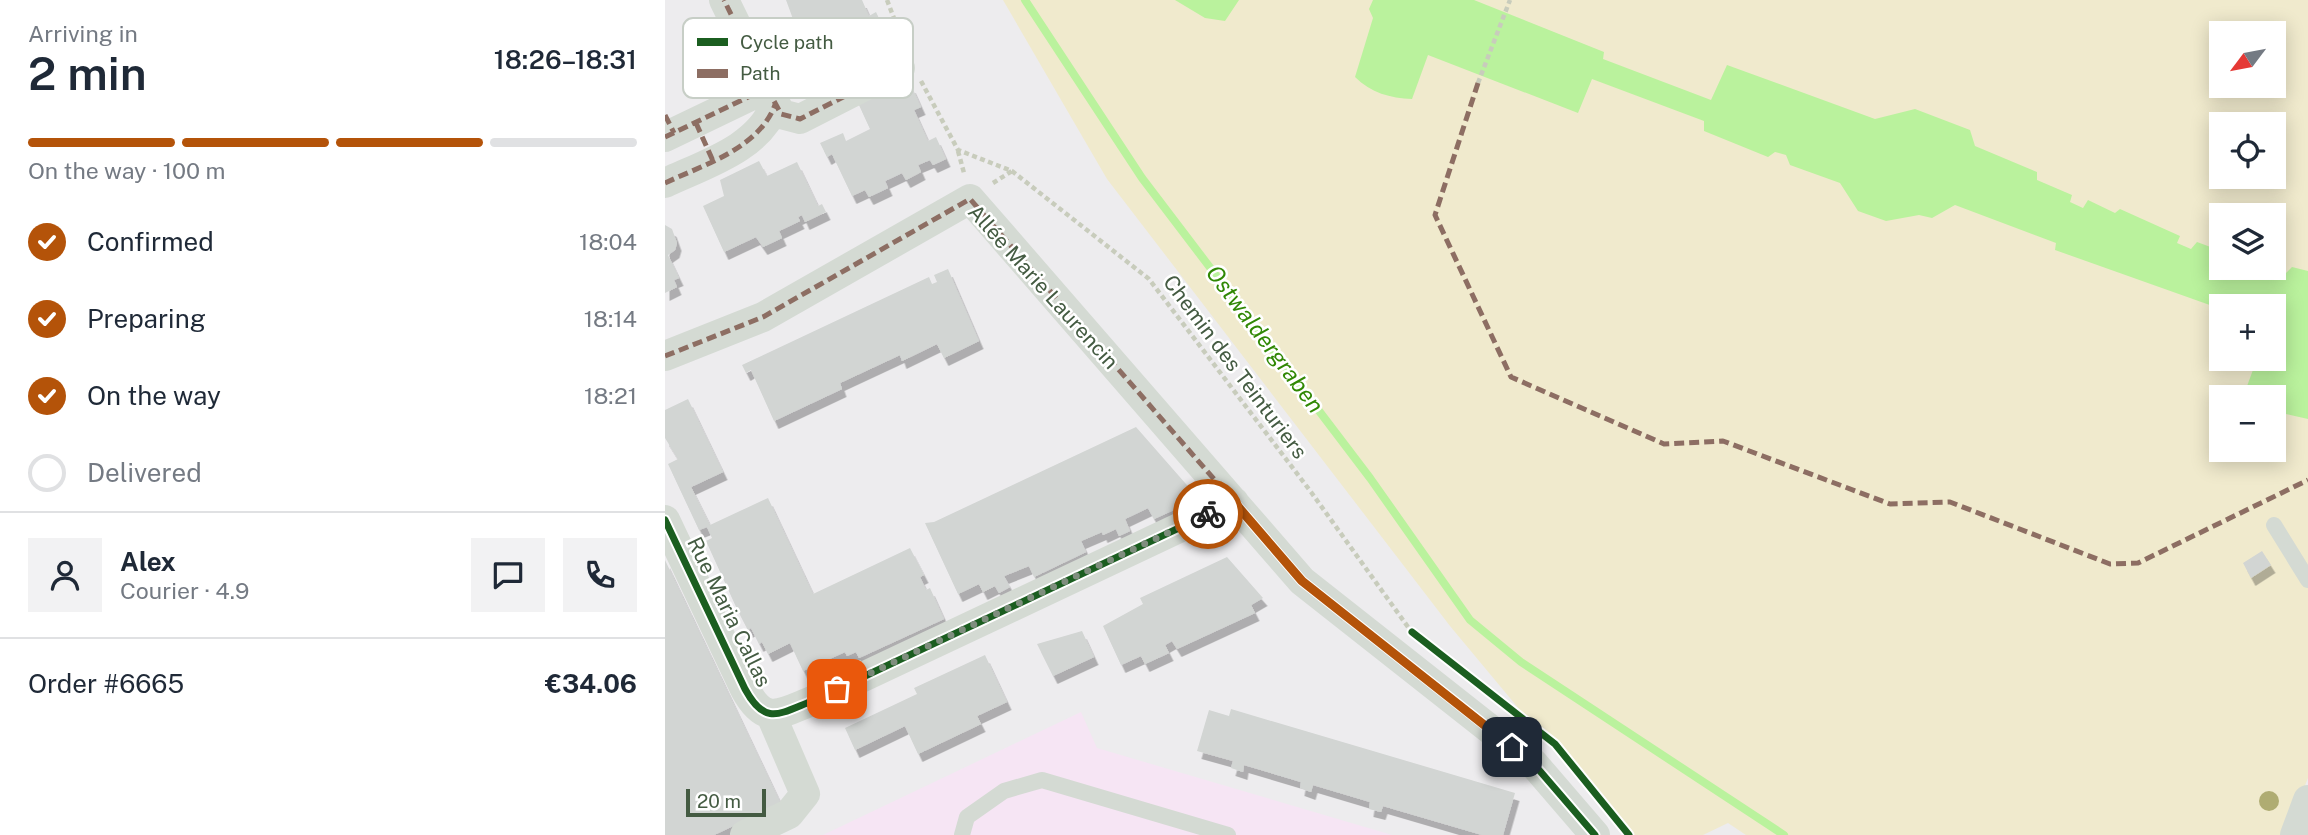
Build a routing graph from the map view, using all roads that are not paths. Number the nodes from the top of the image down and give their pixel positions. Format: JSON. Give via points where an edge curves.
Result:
{"nodes":[{"id":1,"x":724,"y":0,"type":"edge"},
{"id":2,"x":733,"y":18,"type":"edge"},
{"id":3,"x":768,"y":98,"type":"edge"},
{"id":4,"x":771,"y":98,"type":"edge"},
{"id":5,"x":772,"y":98,"type":"edge"},
{"id":6,"x":839,"y":98,"type":"edge"},
{"id":7,"x":675,"y":127,"type":"edge"},
{"id":8,"x":713,"y":161,"type":"junction"},
{"id":9,"x":665,"y":183,"type":"edge"},
{"id":10,"x":665,"y":356,"type":"edge"},
{"id":11,"x":1234,"y":502,"type":"junction"},
{"id":12,"x":665,"y":520,"type":"edge"},
{"id":13,"x":2274,"y":525,"type":"dead end"},
{"id":14,"x":2308,"y":580,"type":"edge"},
{"id":15,"x":771,"y":715,"type":"junction"},
{"id":16,"x":2308,"y":800,"type":"edge"},
{"id":17,"x":745,"y":835,"type":"edge"},
{"id":18,"x":962,"y":835,"type":"edge"},
{"id":19,"x":1229,"y":835,"type":"edge"},
{"id":20,"x":1595,"y":835,"type":"edge"},
{"id":21,"x":2295,"y":835,"type":"edge"}],
"edges":[{"from":1,"to":2,"type":"street"},
{"from":3,"to":7,"type":"street"},
{"from":4,"to":8,"type":"street","via":[[768,122]]},
{"from":5,"to":6,"type":"street","via":[[781,114],[800,119]]},
{"from":7,"to":8,"type":"street"},
{"from":8,"to":9,"type":"street"},
{"from":10,"to":11,"type":"street","name":"Allée Marie Laurencin","via":[[763,317],[970,199]]},
{"from":11,"to":15,"type":"street","name":"Rue Maria Callas","via":[[812,701]]},
{"from":11,"to":20,"type":"street","via":[[1302,581],[1533,763]]},
{"from":12,"to":15,"type":"street","name":"Rue Maria Callas","via":[[753,704]]},
{"from":13,"to":14,"type":"lane"},
{"from":15,"to":17,"type":"street","via":[[805,794],[789,814]]},
{"from":16,"to":21,"type":"street"},
{"from":18,"to":19,"type":"lane","via":[[967,817],[1004,791],[1042,780]]}]}
